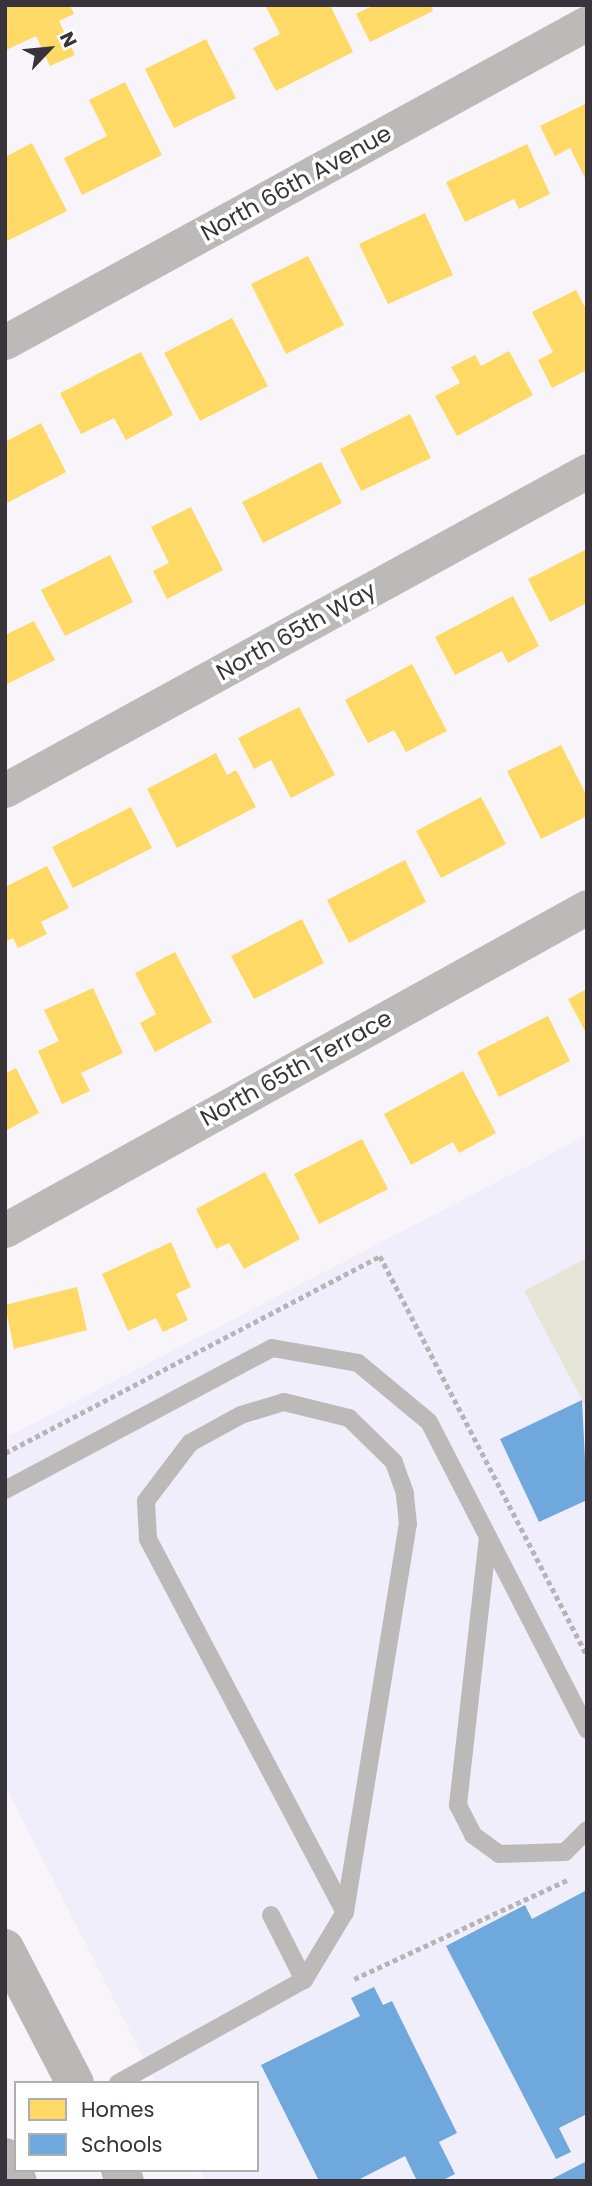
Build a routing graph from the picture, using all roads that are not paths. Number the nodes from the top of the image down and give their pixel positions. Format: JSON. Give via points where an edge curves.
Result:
{"nodes":[{"id":1,"x":587,"y":23,"type":"edge"},
{"id":2,"x":5,"y":342,"type":"edge"},
{"id":3,"x":587,"y":471,"type":"edge"},
{"id":4,"x":5,"y":790,"type":"edge"},
{"id":5,"x":587,"y":907,"type":"edge"},
{"id":6,"x":5,"y":1230,"type":"edge"},
{"id":7,"x":5,"y":1490,"type":"edge"},
{"id":8,"x":488,"y":1537,"type":"junction"},
{"id":9,"x":587,"y":1730,"type":"edge"},
{"id":10,"x":587,"y":1830,"type":"edge"},
{"id":11,"x":345,"y":1912,"type":"junction"},
{"id":12,"x":271,"y":1915,"type":"dead end"},
{"id":13,"x":5,"y":1948,"type":"edge"},
{"id":14,"x":304,"y":1980,"type":"junction"},
{"id":15,"x":74,"y":2081,"type":"edge"},
{"id":16,"x":122,"y":2081,"type":"edge"},
{"id":17,"x":5,"y":2157,"type":"edge"},
{"id":18,"x":18,"y":2181,"type":"edge"}],
"edges":[{"from":1,"to":2,"type":"street","name":"North 66th Avenue"},
{"from":3,"to":4,"type":"street","name":"North 65th Way"},
{"from":5,"to":6,"type":"street","name":"North 65th Terrace"},
{"from":7,"to":8,"type":"lane","via":[[272,1348],[358,1363],[429,1422]]},
{"from":8,"to":9,"type":"lane"},
{"from":8,"to":10,"type":"lane","via":[[458,1805],[473,1835],[499,1854],[565,1852]]},
{"from":11,"to":11,"type":"lane","via":[[408,1524],[405,1493],[394,1462],[349,1418],[284,1402],[241,1415],[190,1443],[146,1501],[148,1539]]},
{"from":11,"to":14,"type":"lane"},
{"from":12,"to":14,"type":"lane"},
{"from":13,"to":15,"type":"highway"},
{"from":14,"to":16,"type":"lane"},
{"from":17,"to":18,"type":"highway"}]}
